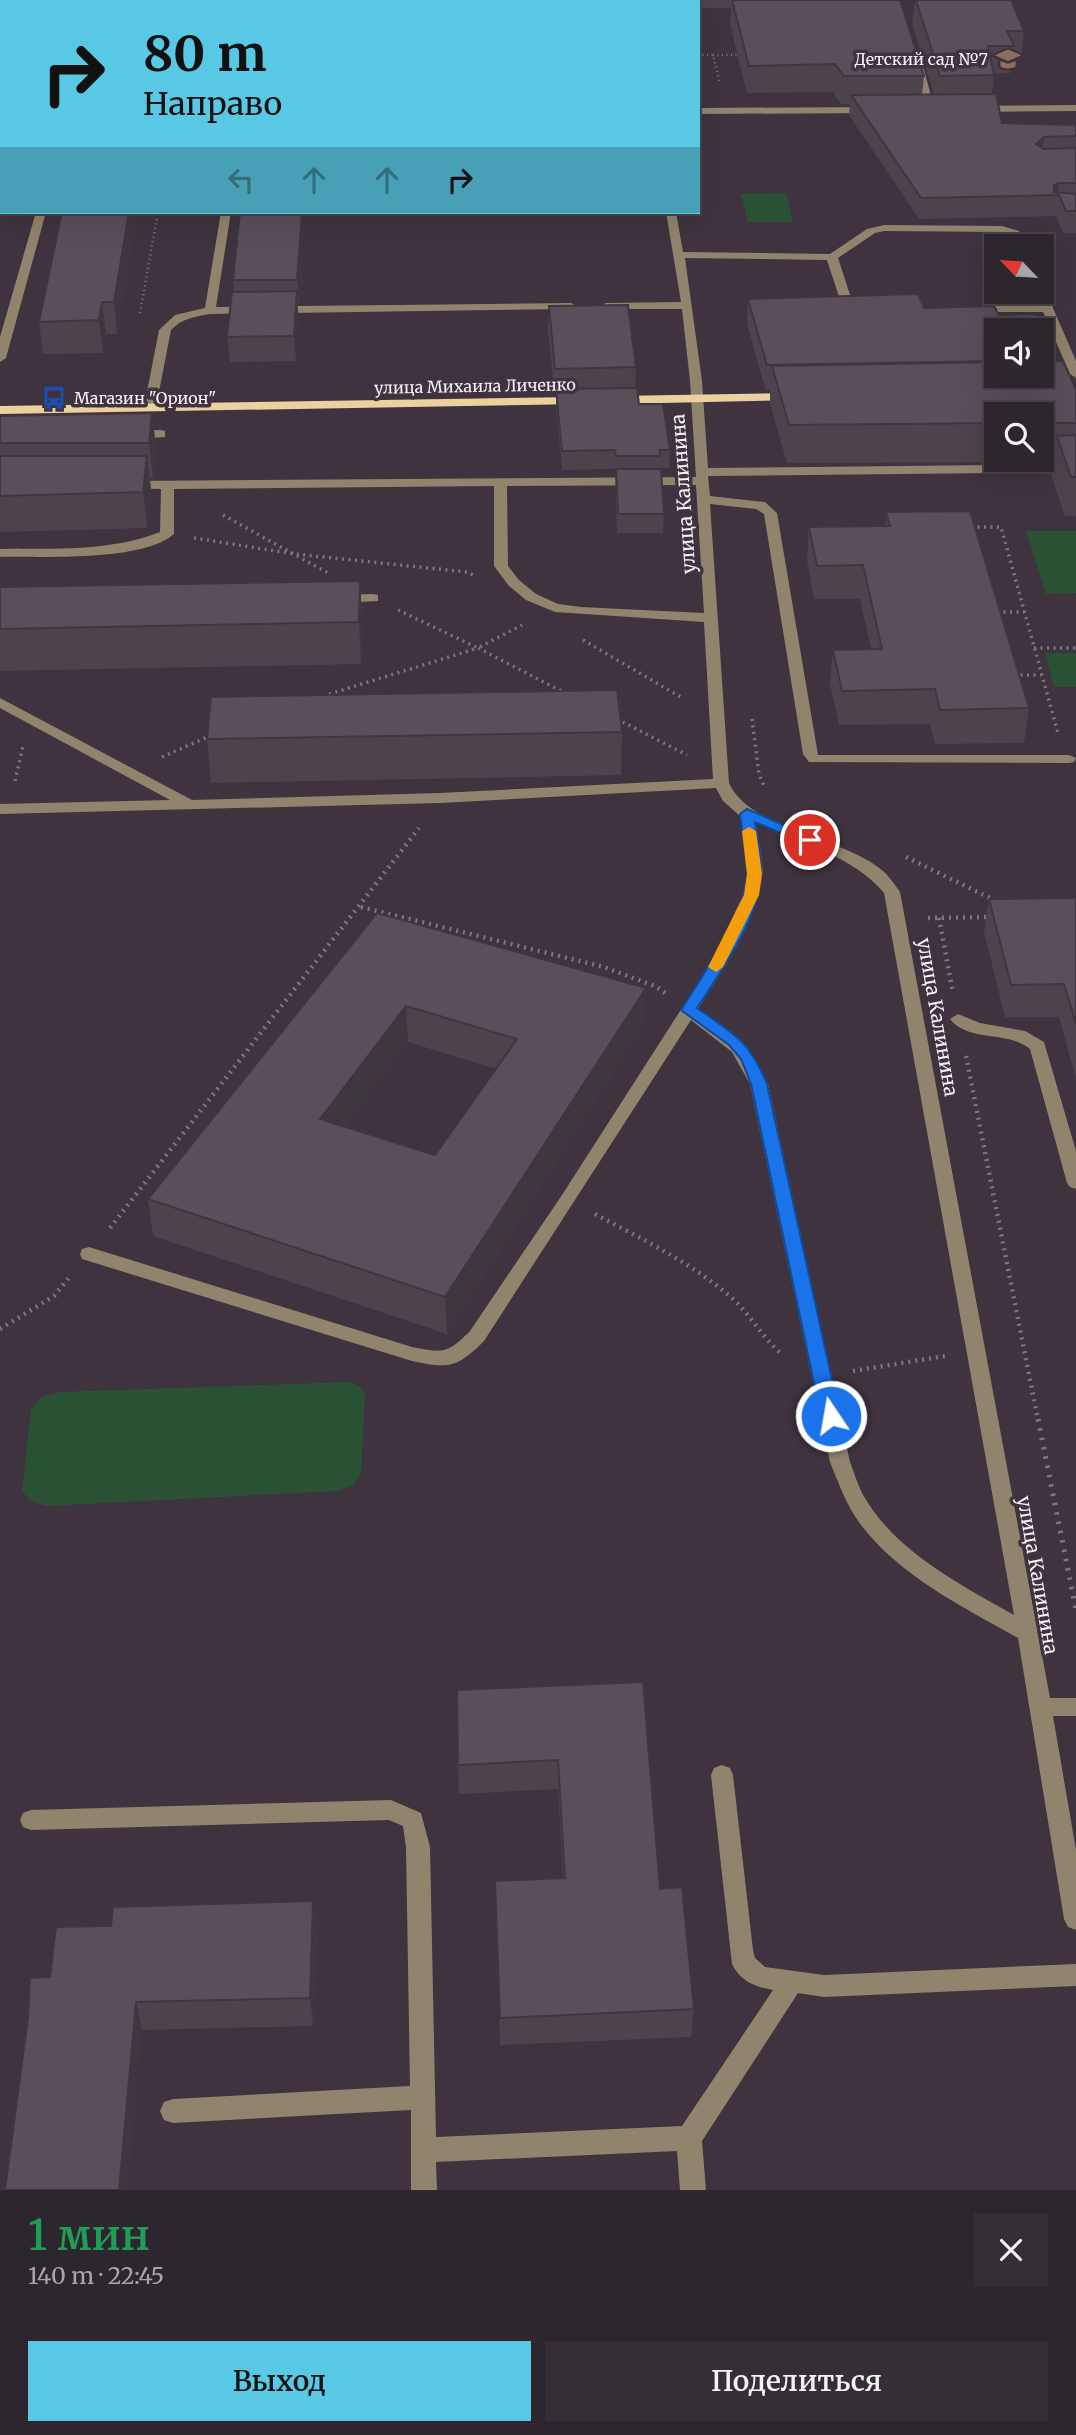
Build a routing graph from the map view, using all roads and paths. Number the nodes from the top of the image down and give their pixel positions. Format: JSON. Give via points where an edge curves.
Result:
{"nodes":[{"id":1,"x":912,"y":47,"type":"edge"},
{"id":2,"x":713,"y":55,"type":"dead end"},
{"id":3,"x":751,"y":55,"type":"edge"},
{"id":4,"x":1076,"y":108,"type":"edge"},
{"id":5,"x":917,"y":109,"type":"edge"},
{"id":6,"x":931,"y":109,"type":"junction"},
{"id":7,"x":944,"y":109,"type":"edge"},
{"id":8,"x":957,"y":109,"type":"edge"},
{"id":9,"x":890,"y":110,"type":"edge"},
{"id":10,"x":700,"y":111,"type":"edge"},
{"id":11,"x":40,"y":214,"type":"edge"},
{"id":12,"x":158,"y":214,"type":"edge"},
{"id":13,"x":226,"y":214,"type":"edge"},
{"id":14,"x":671,"y":214,"type":"edge"},
{"id":15,"x":1015,"y":234,"type":"edge"},
{"id":16,"x":679,"y":255,"type":"junction"},
{"id":17,"x":832,"y":257,"type":"junction"},
{"id":18,"x":1045,"y":304,"type":"edge"},
{"id":19,"x":687,"y":305,"type":"junction"},
{"id":20,"x":578,"y":306,"type":"edge"},
{"id":21,"x":592,"y":306,"type":"edge"},
{"id":22,"x":954,"y":309,"type":"edge"},
{"id":23,"x":1047,"y":309,"type":"junction"},
{"id":24,"x":874,"y":310,"type":"edge"},
{"id":25,"x":210,"y":312,"type":"junction"},
{"id":26,"x":140,"y":314,"type":"dead end"},
{"id":27,"x":0,"y":358,"type":"edge"},
{"id":28,"x":1076,"y":374,"type":"edge"},
{"id":29,"x":802,"y":397,"type":"edge"},
{"id":30,"x":697,"y":399,"type":"junction"},
{"id":31,"x":149,"y":407,"type":"junction"},
{"id":32,"x":0,"y":410,"type":"edge"},
{"id":33,"x":121,"y":435,"type":"edge"},
{"id":34,"x":161,"y":435,"type":"dead end"},
{"id":35,"x":1076,"y":468,"type":"edge"},
{"id":36,"x":500,"y":482,"type":"junction"},
{"id":37,"x":703,"y":484,"type":"junction"},
{"id":38,"x":111,"y":485,"type":"edge"},
{"id":39,"x":168,"y":485,"type":"joint"},
{"id":40,"x":960,"y":527,"type":"edge"},
{"id":41,"x":167,"y":534,"type":"junction"},
{"id":42,"x":0,"y":553,"type":"edge"},
{"id":43,"x":295,"y":554,"type":"junction"},
{"id":44,"x":476,"y":578,"type":"dead end"},
{"id":45,"x":373,"y":598,"type":"junction"},
{"id":46,"x":318,"y":600,"type":"edge"},
{"id":47,"x":989,"y":612,"type":"edge"},
{"id":48,"x":1024,"y":612,"type":"junction"},
{"id":49,"x":712,"y":618,"type":"junction"},
{"id":50,"x":527,"y":622,"type":"dead end"},
{"id":51,"x":575,"y":636,"type":"dead end"},
{"id":52,"x":478,"y":648,"type":"junction"},
{"id":53,"x":1034,"y":648,"type":"junction"},
{"id":54,"x":1076,"y":648,"type":"edge"},
{"id":55,"x":1003,"y":675,"type":"edge"},
{"id":56,"x":1041,"y":675,"type":"junction"},
{"id":57,"x":320,"y":697,"type":"edge"},
{"id":58,"x":576,"y":698,"type":"edge"},
{"id":59,"x":0,"y":702,"type":"edge"},
{"id":60,"x":694,"y":704,"type":"dead end"},
{"id":61,"x":751,"y":706,"type":"dead end"},
{"id":62,"x":7,"y":710,"type":"edge"},
{"id":63,"x":29,"y":717,"type":"junction"},
{"id":64,"x":612,"y":717,"type":"edge"},
{"id":65,"x":216,"y":733,"type":"edge"},
{"id":66,"x":1069,"y":759,"type":"joint"},
{"id":67,"x":697,"y":761,"type":"dead end"},
{"id":68,"x":130,"y":771,"type":"junction"},
{"id":69,"x":721,"y":783,"type":"junction"},
{"id":70,"x":767,"y":793,"type":"dead end"},
{"id":71,"x":440,"y":797,"type":"junction"},
{"id":72,"x":189,"y":804,"type":"junction"},
{"id":73,"x":4,"y":809,"type":"edge"},
{"id":74,"x":747,"y":814,"type":"junction"},
{"id":75,"x":905,"y":856,"type":"dead end"},
{"id":76,"x":1003,"y":904,"type":"edge"},
{"id":77,"x":360,"y":907,"type":"junction"},
{"id":78,"x":1002,"y":917,"type":"edge"},
{"id":79,"x":939,"y":918,"type":"junction"},
{"id":80,"x":899,"y":920,"type":"junction"},
{"id":81,"x":689,"y":1010,"type":"junction"},
{"id":82,"x":958,"y":1019,"type":"junction"},
{"id":83,"x":1076,"y":1183,"type":"edge"},
{"id":84,"x":568,"y":1200,"type":"junction"},
{"id":85,"x":89,"y":1254,"type":"junction"},
{"id":86,"x":0,"y":1328,"type":"edge"},
{"id":87,"x":977,"y":1353,"type":"junction"},
{"id":88,"x":821,"y":1370,"type":"junction"},
{"id":89,"x":1076,"y":1610,"type":"edge"},
{"id":90,"x":1028,"y":1633,"type":"junction"},
{"id":91,"x":1039,"y":1707,"type":"junction"},
{"id":92,"x":1076,"y":1707,"type":"edge"},
{"id":93,"x":722,"y":1775,"type":"dead end"},
{"id":94,"x":32,"y":1820,"type":"dead end"},
{"id":95,"x":1076,"y":1915,"type":"edge"},
{"id":96,"x":1076,"y":1975,"type":"edge"},
{"id":97,"x":791,"y":1983,"type":"junction"},
{"id":98,"x":423,"y":2097,"type":"junction"},
{"id":99,"x":173,"y":2110,"type":"dead end"},
{"id":100,"x":689,"y":2138,"type":"junction"},
{"id":101,"x":425,"y":2150,"type":"junction"},
{"id":102,"x":424,"y":2190,"type":"edge"},
{"id":103,"x":693,"y":2190,"type":"edge"}],
"edges":[{"from":1,"to":6,"type":"street"},
{"from":2,"to":3,"type":"path"},
{"from":4,"to":8,"type":"street"},
{"from":5,"to":6,"type":"street"},
{"from":6,"to":7,"type":"street"},
{"from":9,"to":10,"type":"street"},
{"from":11,"to":27,"type":"street"},
{"from":12,"to":26,"type":"path"},
{"from":13,"to":25,"type":"street"},
{"from":14,"to":16,"type":"street","name":"улица Калинина"},
{"from":15,"to":17,"type":"street","via":[[1002,229],[884,228],[871,231]]},
{"from":16,"to":17,"type":"street"},
{"from":16,"to":19,"type":"street","name":"улица Калинина"},
{"from":17,"to":24,"type":"street","via":[[848,306]]},
{"from":18,"to":23,"type":"street"},
{"from":19,"to":21,"type":"street"},
{"from":19,"to":30,"type":"street","name":"улица Калинина"},
{"from":20,"to":25,"type":"street"},
{"from":22,"to":23,"type":"street"},
{"from":23,"to":28,"type":"street"},
{"from":25,"to":31,"type":"street","via":[[170,321]]},
{"from":29,"to":30,"type":"main road","name":"улица Михаила Личенко"},
{"from":30,"to":31,"type":"main road","name":"улица Михаила Личенко"},
{"from":30,"to":37,"type":"street","name":"улица Калинина"},
{"from":31,"to":32,"type":"main road","name":"улица Михаила Личенко"},
{"from":33,"to":34,"type":"street"},
{"from":35,"to":37,"type":"street"},
{"from":36,"to":37,"type":"street"},
{"from":36,"to":38,"type":"street"},
{"from":36,"to":49,"type":"street","via":[[500,566],[531,597],[555,608]]},
{"from":37,"to":49,"type":"street","name":"улица Калинина"},
{"from":37,"to":66,"type":"street","via":[[771,513],[814,758]]},
{"from":39,"to":41,"type":"street"},
{"from":39,"to":43,"type":"path"},
{"from":40,"to":48,"type":"path","via":[[1001,527]]},
{"from":41,"to":42,"type":"street","via":[[114,549]]},
{"from":41,"to":43,"type":"path"},
{"from":43,"to":44,"type":"path","via":[[467,572]]},
{"from":43,"to":45,"type":"path"},
{"from":45,"to":46,"type":"street"},
{"from":45,"to":52,"type":"path"},
{"from":47,"to":48,"type":"path"},
{"from":48,"to":53,"type":"path"},
{"from":49,"to":69,"type":"street","name":"улица Калинина"},
{"from":50,"to":52,"type":"path"},
{"from":51,"to":60,"type":"path"},
{"from":52,"to":57,"type":"path"},
{"from":52,"to":58,"type":"path"},
{"from":53,"to":54,"type":"path"},
{"from":53,"to":56,"type":"path"},
{"from":55,"to":56,"type":"path"},
{"from":56,"to":66,"type":"path"},
{"from":59,"to":62,"type":"street"},
{"from":61,"to":70,"type":"path","via":[[759,774]]},
{"from":62,"to":63,"type":"street"},
{"from":63,"to":68,"type":"street"},
{"from":63,"to":73,"type":"path"},
{"from":64,"to":67,"type":"path"},
{"from":65,"to":68,"type":"path"},
{"from":68,"to":72,"type":"street"},
{"from":69,"to":71,"type":"street"},
{"from":69,"to":74,"type":"street","name":"улица Калинина","via":[[728,798]]},
{"from":71,"to":72,"type":"street"},
{"from":71,"to":77,"type":"path"},
{"from":72,"to":73,"type":"street"},
{"from":74,"to":80,"type":"street","name":"улица Калинина","via":[[851,858],[877,874],[892,892]]},
{"from":74,"to":81,"type":"street","via":[[755,874],[751,895],[724,955]]},
{"from":75,"to":76,"type":"path"},
{"from":77,"to":81,"type":"path","via":[[604,967],[657,987]]},
{"from":77,"to":85,"type":"path"},
{"from":78,"to":79,"type":"path"},
{"from":79,"to":80,"type":"path"},
{"from":79,"to":82,"type":"path"},
{"from":80,"to":87,"type":"street","name":"улица Калинина"},
{"from":81,"to":84,"type":"street"},
{"from":81,"to":88,"type":"street","via":[[734,1042],[748,1057],[759,1084]]},
{"from":82,"to":83,"type":"street","via":[[978,1030],[1017,1031],[1038,1046]]},
{"from":82,"to":89,"type":"path"},
{"from":84,"to":85,"type":"street","via":[[477,1336],[458,1355],[441,1360]]},
{"from":84,"to":88,"type":"path","via":[[679,1258],[748,1313],[778,1351],[796,1363]]},
{"from":85,"to":86,"type":"path","via":[[54,1296]]},
{"from":87,"to":88,"type":"path","via":[[881,1368]]},
{"from":87,"to":90,"type":"street","name":"улица Калинина"},
{"from":88,"to":90,"type":"street","via":[[841,1462],[855,1498],[880,1531],[912,1562]]},
{"from":90,"to":91,"type":"street","name":"улица Калинина"},
{"from":91,"to":92,"type":"street"},
{"from":91,"to":95,"type":"street","name":"улица Калинина"},
{"from":93,"to":97,"type":"street","via":[[744,1964],[760,1977]]},
{"from":94,"to":98,"type":"street","via":[[391,1810],[413,1821],[418,1847]]},
{"from":96,"to":97,"type":"street","via":[[824,1986]]},
{"from":97,"to":100,"type":"street"},
{"from":98,"to":99,"type":"street"},
{"from":98,"to":101,"type":"street"},
{"from":100,"to":101,"type":"street"},
{"from":100,"to":103,"type":"street"},
{"from":101,"to":102,"type":"street"}]}
